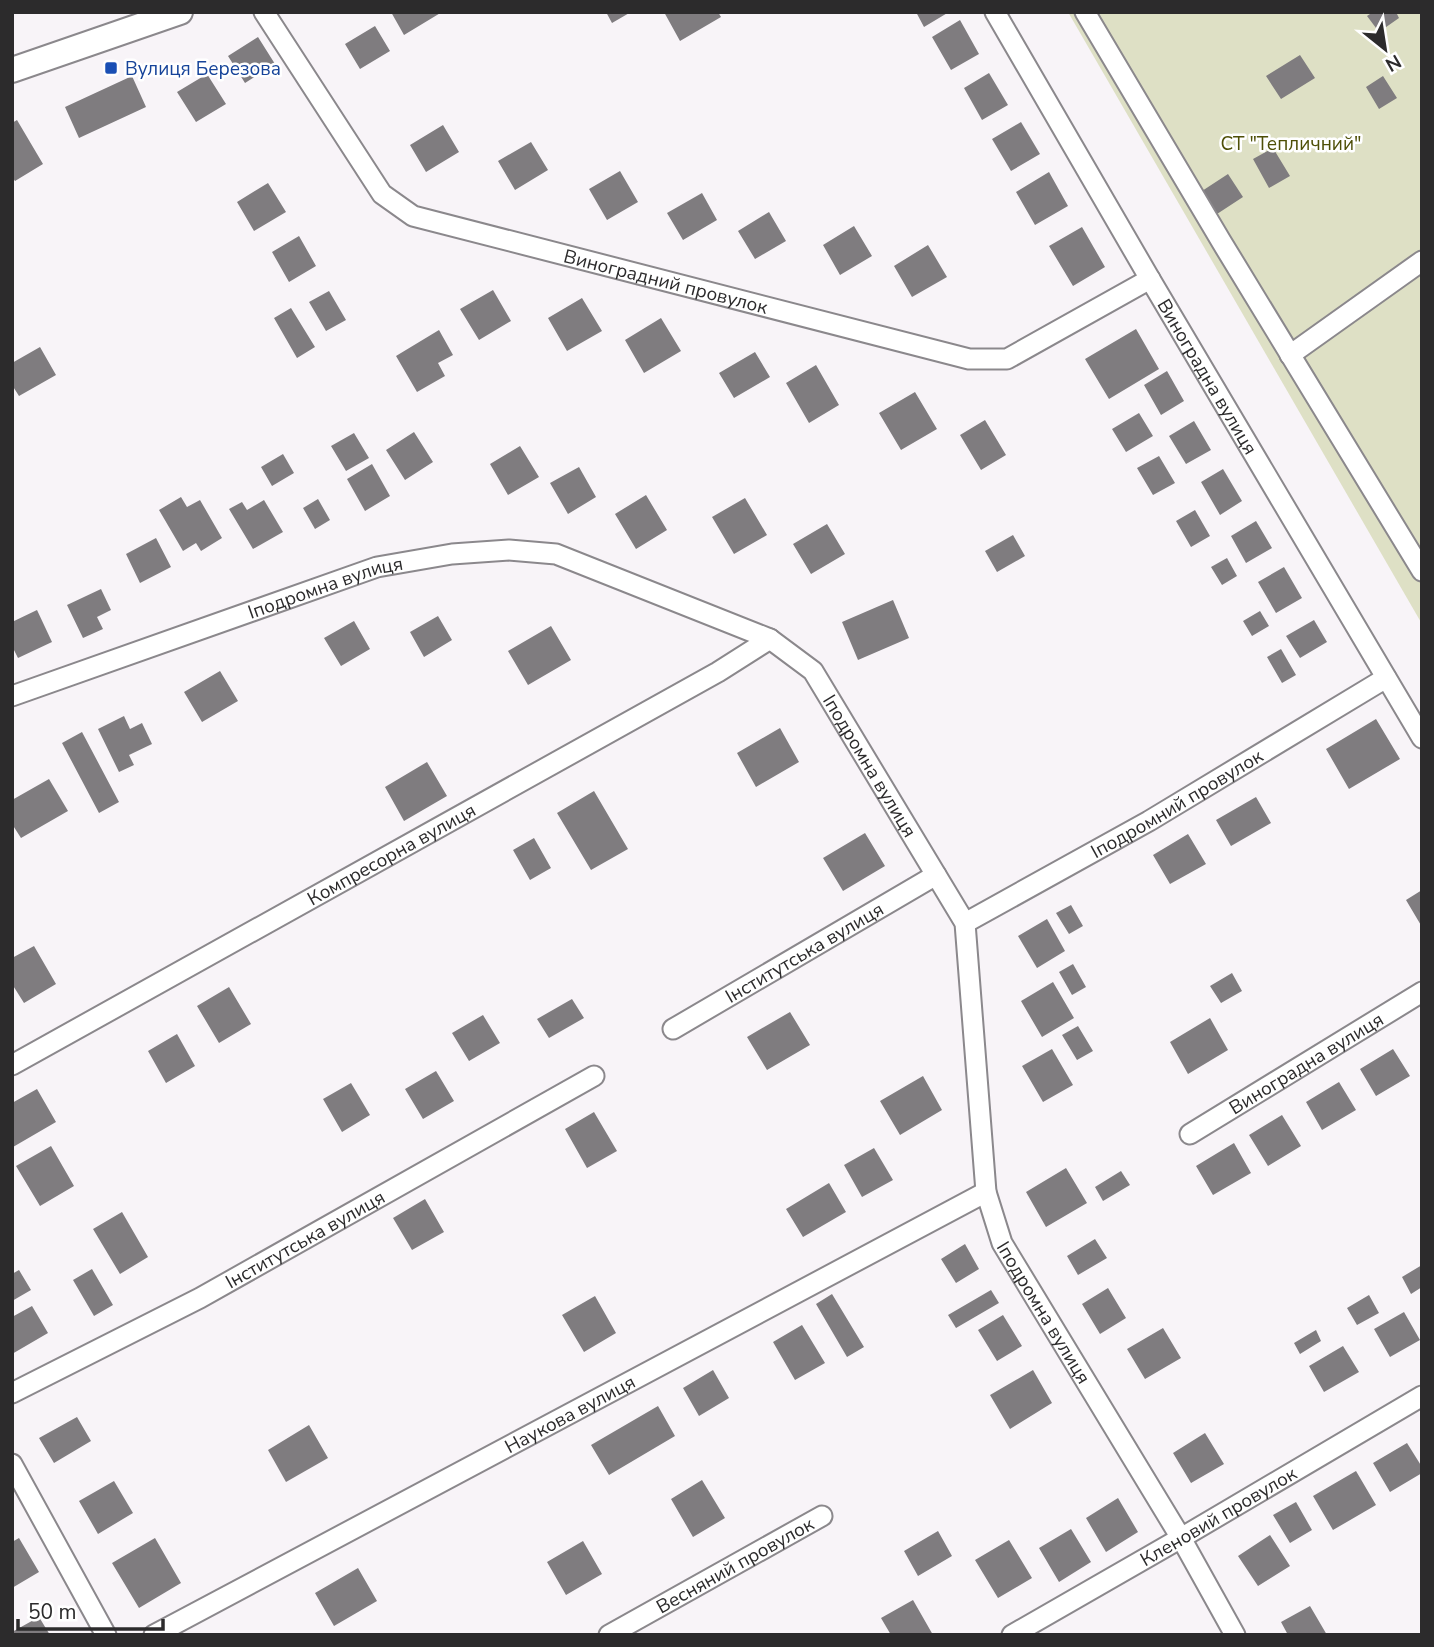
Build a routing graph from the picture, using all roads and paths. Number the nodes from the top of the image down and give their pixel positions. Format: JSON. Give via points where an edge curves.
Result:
{"nodes":[{"id":1,"x":180,"y":12,"type":"edge"},
{"id":2,"x":264,"y":12,"type":"edge"},
{"id":3,"x":995,"y":12,"type":"edge"},
{"id":4,"x":1085,"y":12,"type":"edge"},
{"id":5,"x":12,"y":70,"type":"edge"},
{"id":6,"x":1422,"y":261,"type":"edge"},
{"id":7,"x":1150,"y":279,"type":"junction"},
{"id":8,"x":1290,"y":355,"type":"junction"},
{"id":9,"x":1422,"y":571,"type":"edge"},
{"id":10,"x":770,"y":639,"type":"junction"},
{"id":11,"x":1386,"y":678,"type":"junction"},
{"id":12,"x":12,"y":696,"type":"edge"},
{"id":13,"x":1422,"y":738,"type":"edge"},
{"id":14,"x":936,"y":874,"type":"junction"},
{"id":15,"x":965,"y":923,"type":"junction"},
{"id":16,"x":1422,"y":992,"type":"edge"},
{"id":17,"x":673,"y":1029,"type":"dead end"},
{"id":18,"x":12,"y":1065,"type":"edge"},
{"id":19,"x":593,"y":1076,"type":"dead end"},
{"id":20,"x":1190,"y":1134,"type":"dead end"},
{"id":21,"x":986,"y":1192,"type":"junction"},
{"id":22,"x":12,"y":1393,"type":"edge"},
{"id":23,"x":1422,"y":1396,"type":"edge"},
{"id":24,"x":12,"y":1464,"type":"edge"},
{"id":25,"x":822,"y":1516,"type":"dead end"},
{"id":26,"x":1181,"y":1538,"type":"junction"},
{"id":27,"x":106,"y":1635,"type":"edge"},
{"id":28,"x":154,"y":1635,"type":"edge"},
{"id":29,"x":609,"y":1635,"type":"edge"},
{"id":30,"x":1012,"y":1635,"type":"edge"},
{"id":31,"x":1235,"y":1635,"type":"edge"}],
"edges":[{"from":1,"to":5,"type":"street"},
{"from":2,"to":7,"type":"street","name":"Виноградний провулок","via":[[382,194],[414,216],[969,359],[1007,359]]},
{"from":3,"to":7,"type":"street","name":"Виноградна вулиця"},
{"from":4,"to":8,"type":"street"},
{"from":6,"to":8,"type":"street"},
{"from":7,"to":11,"type":"street","name":"Виноградна вулиця"},
{"from":8,"to":9,"type":"street"},
{"from":10,"to":12,"type":"street","name":"Іподромна вулиця","via":[[556,554],[509,550],[452,554],[377,567]]},
{"from":10,"to":14,"type":"street","name":"Іподромна вулиця","via":[[813,671]]},
{"from":10,"to":18,"type":"street","name":"Компресорна вулиця","via":[[719,672]]},
{"from":11,"to":13,"type":"street","name":"Виноградна вулиця"},
{"from":11,"to":15,"type":"street","name":"Іподромний провулок","via":[[1149,821]]},
{"from":14,"to":15,"type":"street","name":"Іподромна вулиця"},
{"from":14,"to":17,"type":"street","name":"Інститутська вулиця"},
{"from":15,"to":21,"type":"street","name":"Іподромна вулиця"},
{"from":16,"to":20,"type":"street","name":"Виноградна вулиця"},
{"from":19,"to":22,"type":"street","name":"Інститутська вулиця","via":[[200,1298]]},
{"from":21,"to":26,"type":"street","name":"Іподромна вулиця","via":[[1002,1243]]},
{"from":21,"to":28,"type":"street","name":"Наукова вулиця"},
{"from":23,"to":26,"type":"street","name":"Кленовий провулок"},
{"from":24,"to":27,"type":"street"},
{"from":25,"to":29,"type":"street","name":"Весняний провулок"},
{"from":26,"to":30,"type":"street","name":"Кленовий провулок"},
{"from":26,"to":31,"type":"street","name":"Іподромна вулиця"}]}
